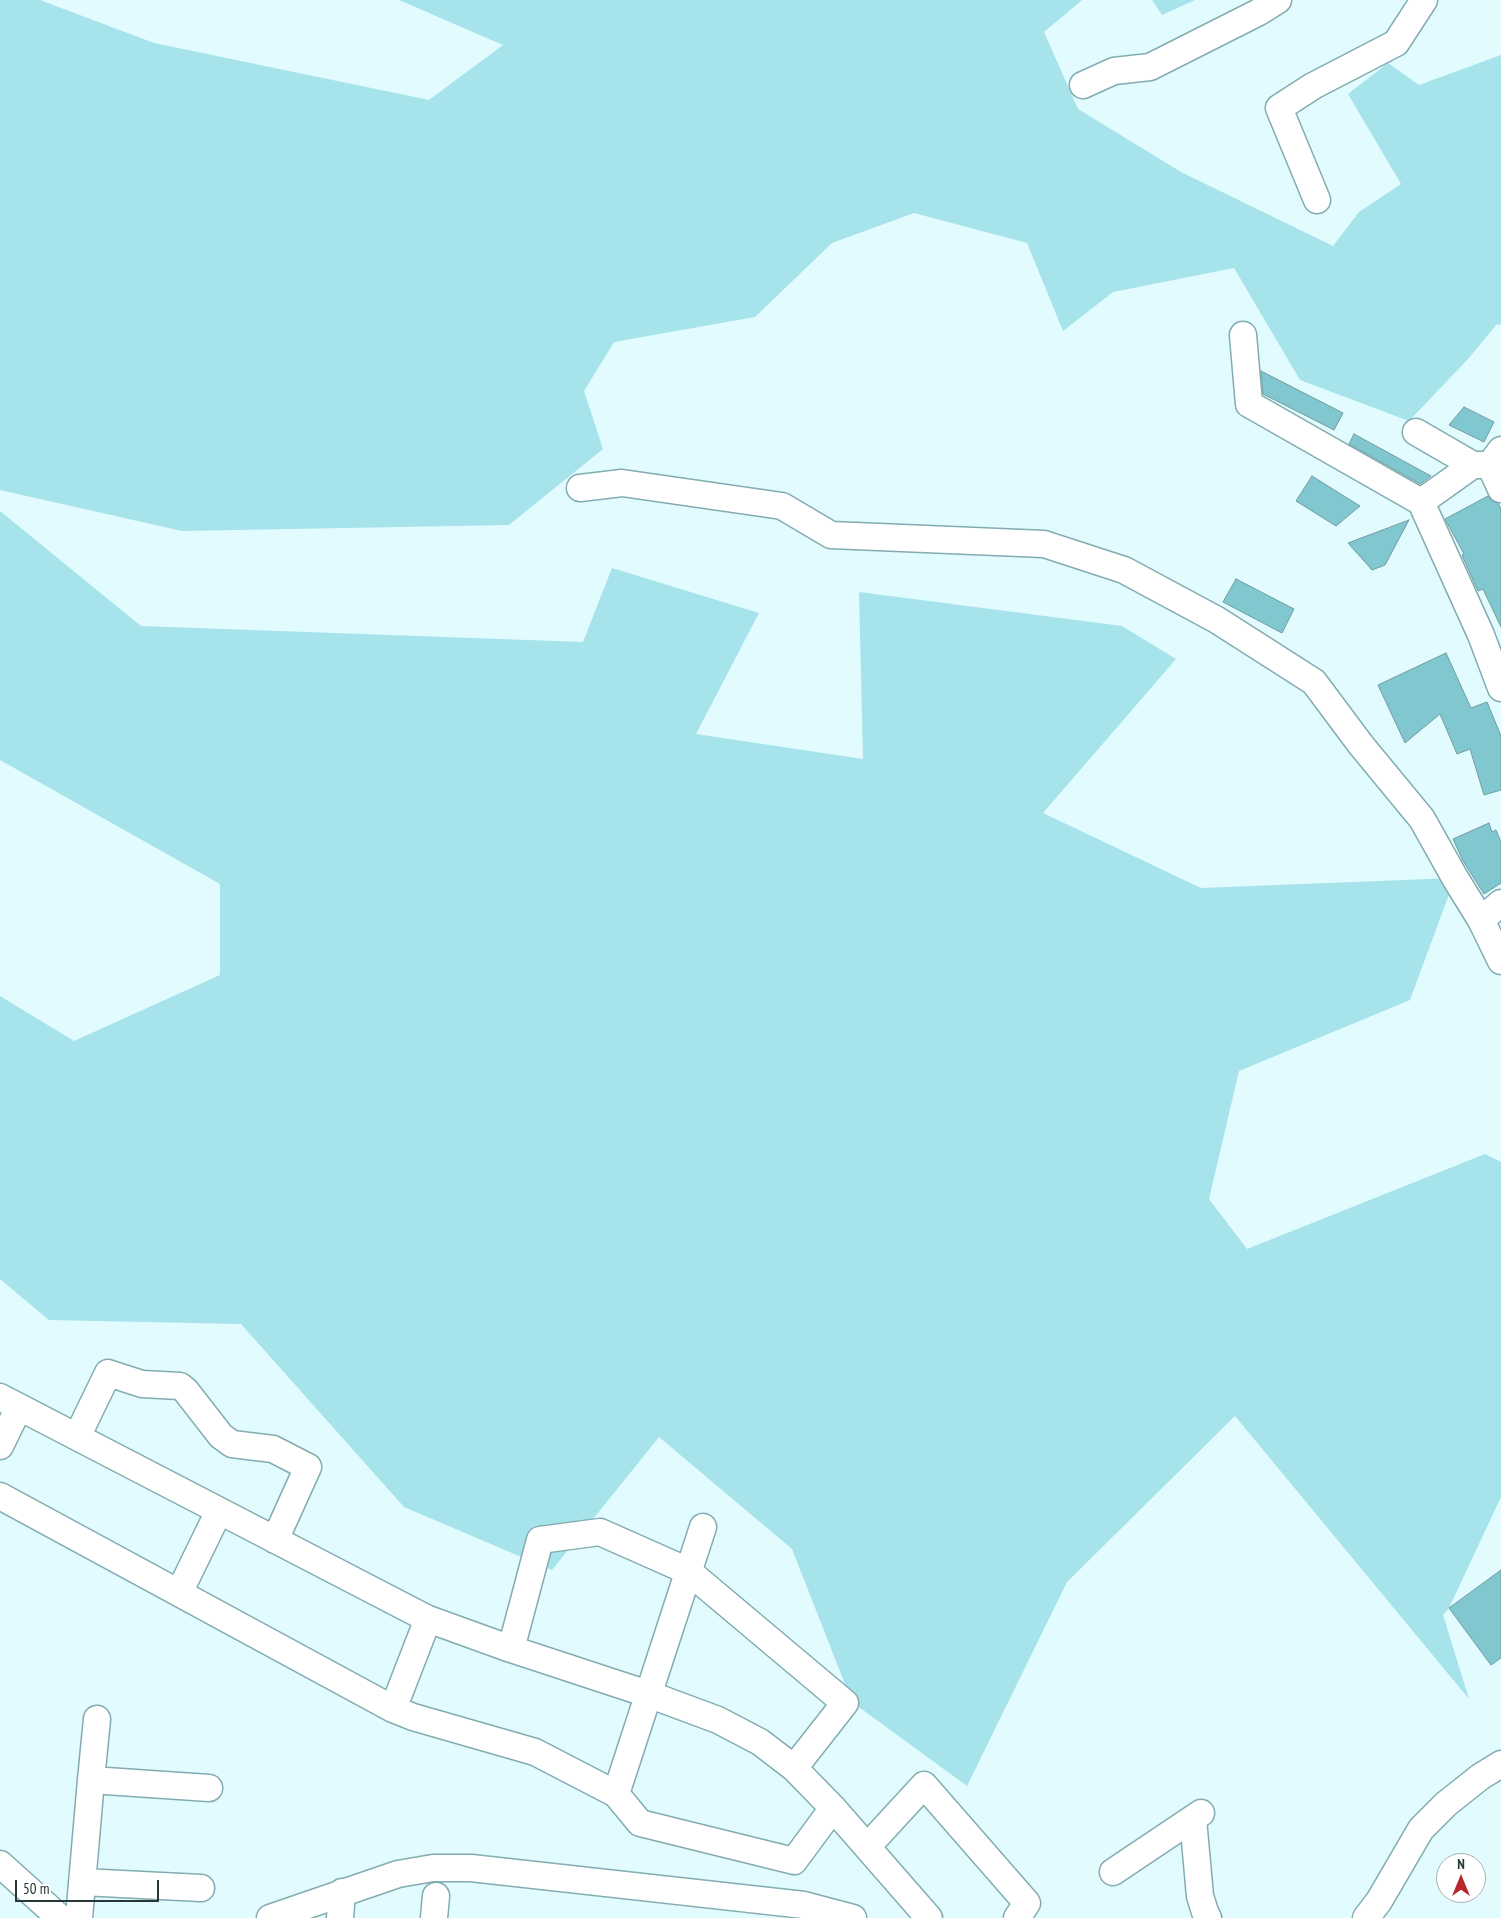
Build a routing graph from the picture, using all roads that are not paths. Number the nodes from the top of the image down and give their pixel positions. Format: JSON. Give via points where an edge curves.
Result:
{"nodes":[{"id":1,"x":1278,"y":0,"type":"edge"},
{"id":2,"x":1424,"y":0,"type":"edge"},
{"id":3,"x":1083,"y":84,"type":"dead end"},
{"id":4,"x":1317,"y":200,"type":"dead end"},
{"id":5,"x":1243,"y":335,"type":"dead end"},
{"id":6,"x":1416,"y":432,"type":"dead end"},
{"id":7,"x":1488,"y":460,"type":"edge"},
{"id":8,"x":580,"y":488,"type":"dead end"},
{"id":9,"x":1501,"y":489,"type":"edge"},
{"id":10,"x":1421,"y":502,"type":"junction"},
{"id":11,"x":1498,"y":673,"type":"edge"},
{"id":12,"x":1501,"y":903,"type":"edge"},
{"id":13,"x":1481,"y":920,"type":"junction"},
{"id":14,"x":1501,"y":962,"type":"edge"},
{"id":15,"x":10,"y":1402,"type":"edge"},
{"id":16,"x":77,"y":1438,"type":"junction"},
{"id":17,"x":0,"y":1446,"type":"edge"},
{"id":18,"x":0,"y":1496,"type":"edge"},
{"id":19,"x":218,"y":1510,"type":"junction"},
{"id":20,"x":702,"y":1527,"type":"dead end"},
{"id":21,"x":275,"y":1540,"type":"junction"},
{"id":22,"x":688,"y":1571,"type":"junction"},
{"id":23,"x":179,"y":1592,"type":"junction"},
{"id":24,"x":428,"y":1619,"type":"junction"},
{"id":25,"x":511,"y":1649,"type":"junction"},
{"id":26,"x":648,"y":1694,"type":"junction"},
{"id":27,"x":393,"y":1709,"type":"junction"},
{"id":28,"x":96,"y":1719,"type":"dead end"},
{"id":29,"x":1501,"y":1764,"type":"edge"},
{"id":30,"x":794,"y":1768,"type":"junction"},
{"id":31,"x":91,"y":1780,"type":"junction"},
{"id":32,"x":209,"y":1788,"type":"dead end"},
{"id":33,"x":616,"y":1794,"type":"junction"},
{"id":34,"x":833,"y":1808,"type":"junction"},
{"id":35,"x":867,"y":1847,"type":"junction"},
{"id":36,"x":0,"y":1864,"type":"edge"},
{"id":37,"x":1113,"y":1872,"type":"dead end"},
{"id":38,"x":82,"y":1882,"type":"junction"},
{"id":39,"x":201,"y":1888,"type":"dead end"},
{"id":40,"x":342,"y":1892,"type":"junction"},
{"id":41,"x":60,"y":1918,"type":"edge"},
{"id":42,"x":79,"y":1918,"type":"edge"},
{"id":43,"x":270,"y":1918,"type":"edge"},
{"id":44,"x":340,"y":1918,"type":"edge"},
{"id":45,"x":853,"y":1918,"type":"edge"},
{"id":46,"x":929,"y":1918,"type":"edge"},
{"id":47,"x":1017,"y":1918,"type":"edge"},
{"id":48,"x":1208,"y":1918,"type":"edge"},
{"id":49,"x":1366,"y":1918,"type":"edge"}],
"edges":[{"from":1,"to":3,"type":"street","via":[[1150,67],[1114,71]]},
{"from":2,"to":4,"type":"street","via":[[1396,43],[1313,86],[1279,108]]},
{"from":5,"to":10,"type":"street","via":[[1249,404]]},
{"from":6,"to":7,"type":"street"},
{"from":7,"to":9,"type":"street"},
{"from":7,"to":10,"type":"street"},
{"from":8,"to":13,"type":"street","via":[[622,483],[782,506],[831,535],[1044,544],[1124,570],[1217,620],[1314,682],[1361,746],[1422,819]]},
{"from":10,"to":11,"type":"street"},
{"from":12,"to":13,"type":"street"},
{"from":13,"to":14,"type":"street"},
{"from":15,"to":16,"type":"street"},
{"from":15,"to":17,"type":"street"},
{"from":16,"to":19,"type":"street"},
{"from":16,"to":21,"type":"street","via":[[108,1373],[142,1384],[180,1386],[221,1436],[232,1444],[274,1449],[308,1467]]},
{"from":18,"to":23,"type":"street"},
{"from":19,"to":21,"type":"street"},
{"from":19,"to":23,"type":"street"},
{"from":20,"to":22,"type":"street"},
{"from":21,"to":24,"type":"street"},
{"from":22,"to":25,"type":"street","via":[[600,1532],[540,1540]]},
{"from":22,"to":26,"type":"street"},
{"from":22,"to":30,"type":"street","via":[[845,1703]]},
{"from":23,"to":27,"type":"street"},
{"from":24,"to":25,"type":"street"},
{"from":24,"to":27,"type":"street"},
{"from":25,"to":26,"type":"street"},
{"from":26,"to":30,"type":"street","via":[[718,1720],[760,1742]]},
{"from":26,"to":33,"type":"street"},
{"from":27,"to":33,"type":"street","via":[[413,1718],[535,1752]]},
{"from":28,"to":31,"type":"street"},
{"from":29,"to":49,"type":"street","via":[[1446,1804],[1421,1829]]},
{"from":30,"to":34,"type":"street"},
{"from":31,"to":32,"type":"street"},
{"from":31,"to":38,"type":"street"},
{"from":33,"to":34,"type":"street","via":[[640,1823],[794,1861]]},
{"from":34,"to":35,"type":"street"},
{"from":35,"to":46,"type":"street"},
{"from":35,"to":47,"type":"street","via":[[924,1785],[1027,1903]]},
{"from":36,"to":41,"type":"street"},
{"from":37,"to":48,"type":"street","via":[[1197,1816],[1200,1896]]},
{"from":38,"to":39,"type":"street"},
{"from":38,"to":42,"type":"street"},
{"from":40,"to":43,"type":"street"},
{"from":40,"to":44,"type":"street"},
{"from":40,"to":45,"type":"street","via":[[398,1874],[433,1868],[471,1868],[804,1905]]}]}
